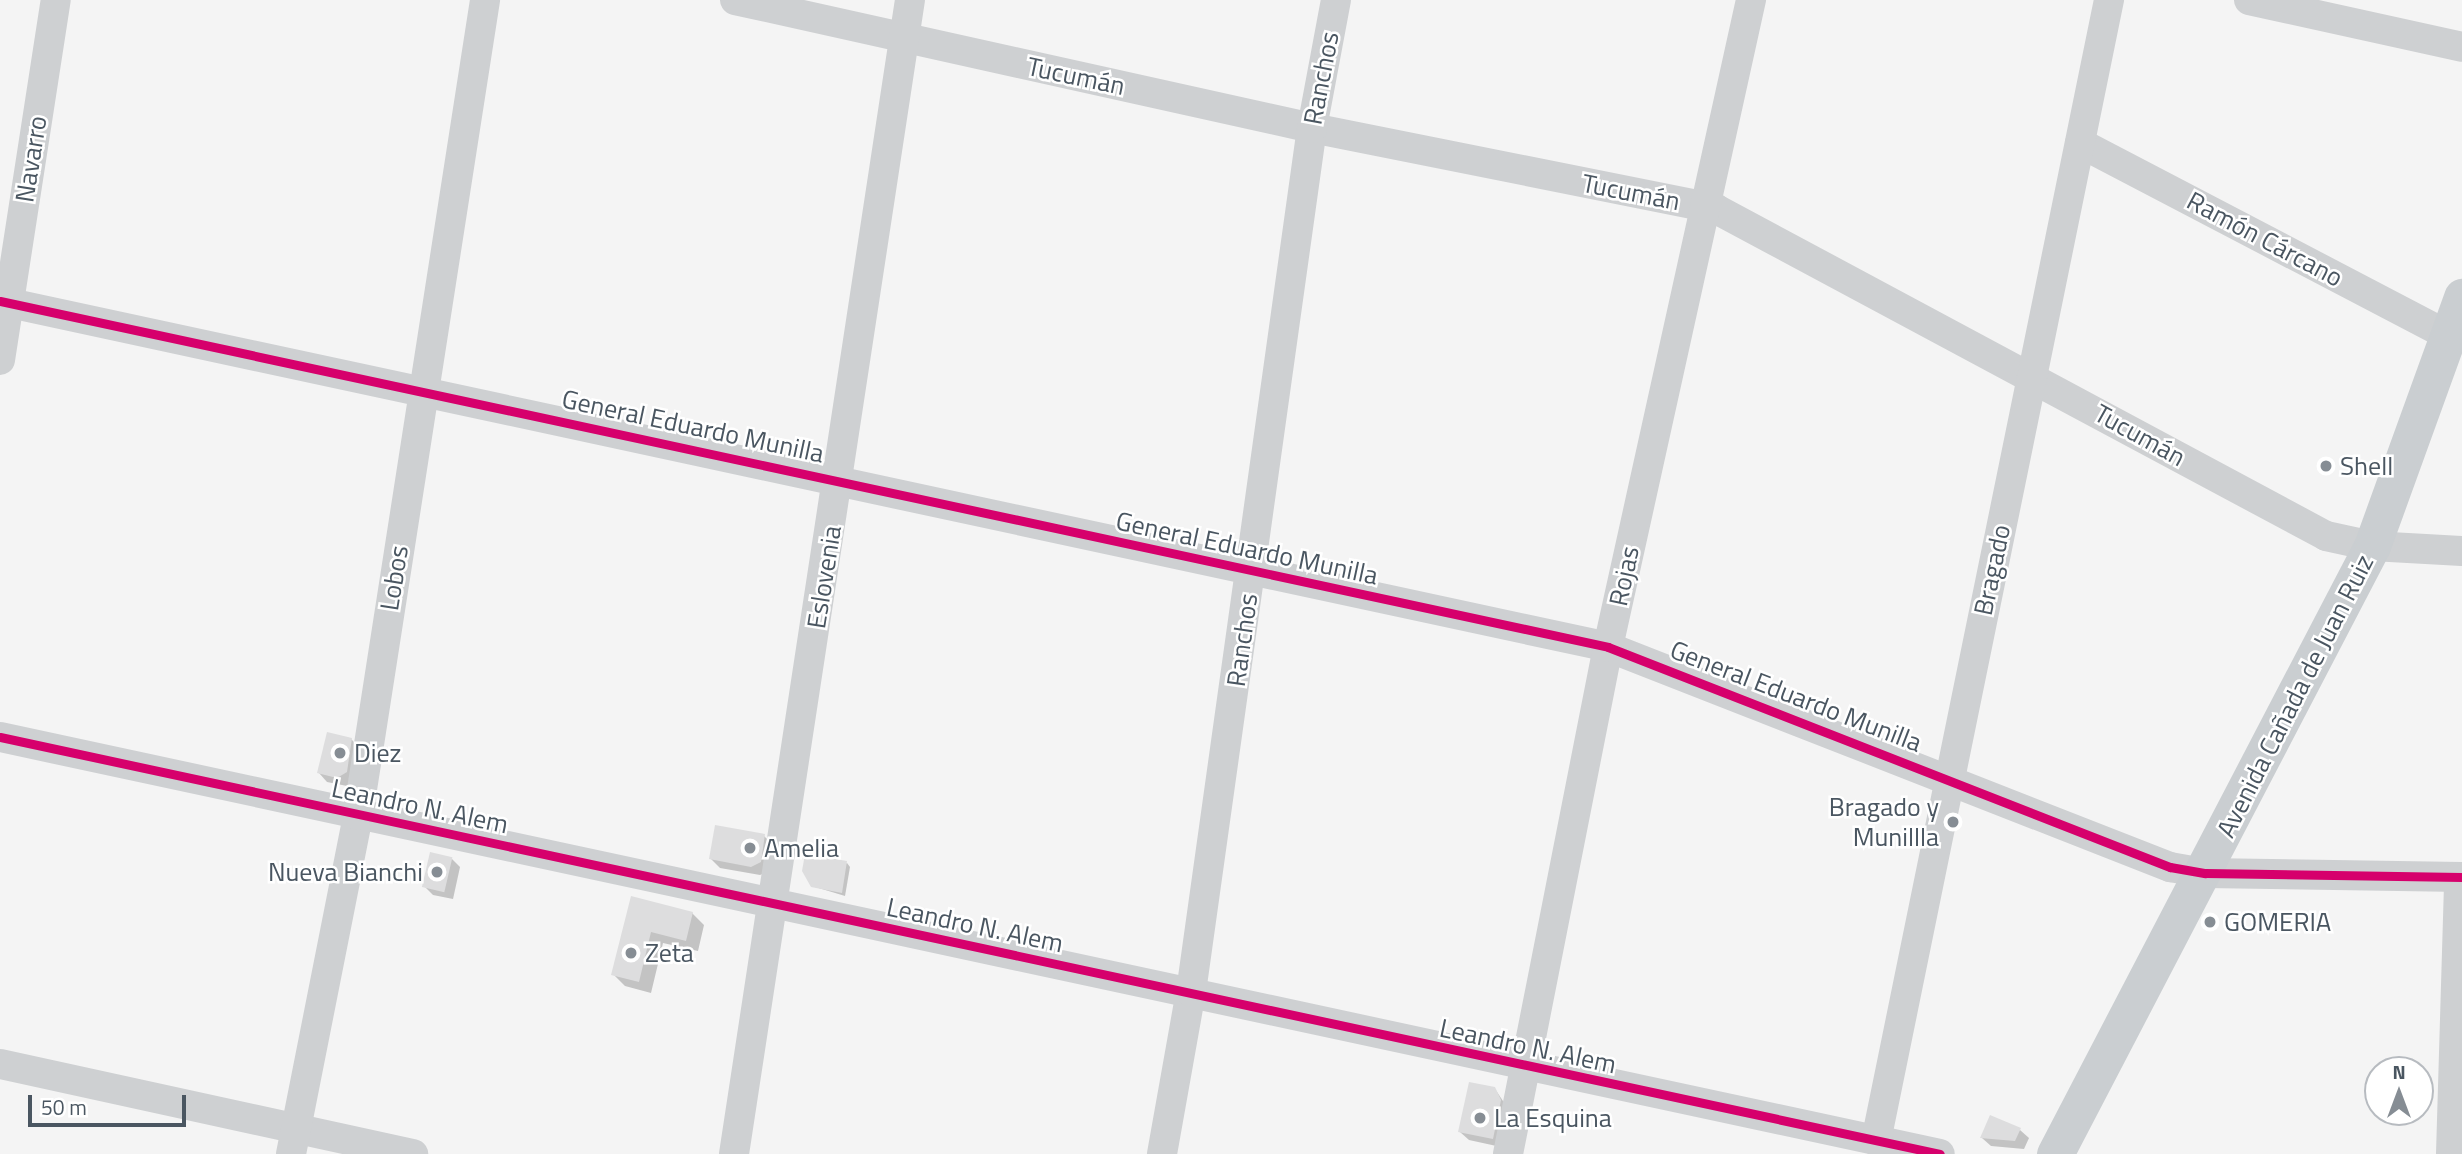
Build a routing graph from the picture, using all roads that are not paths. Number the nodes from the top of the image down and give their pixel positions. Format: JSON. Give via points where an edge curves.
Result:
{"nodes":[{"id":1,"x":56,"y":0,"type":"edge"},
{"id":2,"x":485,"y":0,"type":"edge"},
{"id":3,"x":735,"y":0,"type":"edge"},
{"id":4,"x":910,"y":0,"type":"edge"},
{"id":5,"x":1336,"y":0,"type":"edge"},
{"id":6,"x":1751,"y":0,"type":"edge"},
{"id":7,"x":2109,"y":0,"type":"edge"},
{"id":8,"x":2249,"y":0,"type":"edge"},
{"id":9,"x":904,"y":38,"type":"junction"},
{"id":10,"x":2462,"y":47,"type":"edge"},
{"id":11,"x":1311,"y":128,"type":"junction"},
{"id":12,"x":2080,"y":144,"type":"junction"},
{"id":13,"x":1705,"y":206,"type":"junction"},
{"id":14,"x":2462,"y":297,"type":"edge"},
{"id":15,"x":4,"y":302,"type":"edge"},
{"id":16,"x":2449,"y":336,"type":"junction"},
{"id":17,"x":0,"y":360,"type":"edge"},
{"id":18,"x":2033,"y":377,"type":"junction"},
{"id":19,"x":423,"y":392,"type":"junction"},
{"id":20,"x":838,"y":478,"type":"junction"},
{"id":21,"x":2372,"y":546,"type":"junction"},
{"id":22,"x":2462,"y":551,"type":"edge"},
{"id":23,"x":1252,"y":571,"type":"junction"},
{"id":24,"x":1608,"y":647,"type":"junction"},
{"id":25,"x":0,"y":737,"type":"edge"},
{"id":26,"x":1948,"y":777,"type":"junction"},
{"id":27,"x":358,"y":815,"type":"junction"},
{"id":28,"x":2205,"y":873,"type":"junction"},
{"id":29,"x":2460,"y":877,"type":"edge"},
{"id":30,"x":775,"y":902,"type":"junction"},
{"id":31,"x":1191,"y":992,"type":"junction"},
{"id":32,"x":0,"y":1064,"type":"edge"},
{"id":33,"x":1526,"y":1068,"type":"junction"},
{"id":34,"x":294,"y":1141,"type":"edge"},
{"id":35,"x":1876,"y":1141,"type":"junction"},
{"id":36,"x":413,"y":1154,"type":"edge"},
{"id":37,"x":734,"y":1154,"type":"edge"},
{"id":38,"x":1162,"y":1154,"type":"edge"},
{"id":39,"x":1508,"y":1154,"type":"edge"},
{"id":40,"x":1940,"y":1154,"type":"edge"},
{"id":41,"x":2055,"y":1154,"type":"edge"},
{"id":42,"x":2451,"y":1154,"type":"edge"}],
"edges":[{"from":1,"to":15,"type":"street","name":"Navarro"},
{"from":2,"to":19,"type":"street","name":"Lobos"},
{"from":3,"to":9,"type":"street","name":"Tucumán"},
{"from":4,"to":9,"type":"street","name":"Eslovenia"},
{"from":5,"to":11,"type":"street","name":"Ranchos"},
{"from":6,"to":13,"type":"street","name":"Rojas"},
{"from":7,"to":12,"type":"street","name":"Bragado"},
{"from":8,"to":10,"type":"street"},
{"from":9,"to":11,"type":"street","name":"Tucumán"},
{"from":9,"to":20,"type":"street","name":"Eslovenia"},
{"from":11,"to":13,"type":"street","name":"Tucumán"},
{"from":11,"to":23,"type":"street","name":"Ranchos"},
{"from":12,"to":16,"type":"street","name":"Ramón Cárcano"},
{"from":12,"to":18,"type":"street","name":"Bragado"},
{"from":13,"to":18,"type":"street","name":"Tucumán"},
{"from":13,"to":24,"type":"street","name":"Rojas"},
{"from":14,"to":16,"type":"main road","name":"Avenida Cañada de Juan Ruiz"},
{"from":15,"to":17,"type":"street","name":"Navarro"},
{"from":15,"to":19,"type":"street","name":"General Eduardo Munilla"},
{"from":16,"to":21,"type":"main road","name":"Avenida Cañada de Juan Ruiz"},
{"from":18,"to":21,"type":"street","name":"Tucumán","via":[[2326,536]]},
{"from":18,"to":26,"type":"street","name":"Bragado"},
{"from":19,"to":20,"type":"street","name":"General Eduardo Munilla"},
{"from":19,"to":27,"type":"street","name":"Lobos"},
{"from":20,"to":23,"type":"street","name":"General Eduardo Munilla"},
{"from":20,"to":30,"type":"street","name":"Eslovenia"},
{"from":21,"to":22,"type":"street","name":"Tucumán"},
{"from":21,"to":28,"type":"main road","name":"Avenida Cañada de Juan Ruiz"},
{"from":23,"to":24,"type":"street","name":"General Eduardo Munilla"},
{"from":23,"to":31,"type":"street","name":"Ranchos"},
{"from":24,"to":26,"type":"street","name":"General Eduardo Munilla"},
{"from":24,"to":33,"type":"street","name":"Rojas"},
{"from":25,"to":27,"type":"street","name":"Leandro N. Alem"},
{"from":26,"to":28,"type":"street","name":"General Eduardo Munilla","via":[[2170,867]]},
{"from":26,"to":35,"type":"street","name":"Bragado"},
{"from":27,"to":30,"type":"street","name":"Leandro N. Alem"},
{"from":27,"to":34,"type":"street","name":"Lobos"},
{"from":28,"to":29,"type":"street","name":"General Eduardo Munilla"},
{"from":28,"to":41,"type":"main road","name":"Avenida Cañada de Juan Ruiz"},
{"from":29,"to":42,"type":"street"},
{"from":30,"to":31,"type":"street","name":"Leandro N. Alem"},
{"from":30,"to":37,"type":"street","name":"Eslovenia"},
{"from":31,"to":33,"type":"street","name":"Leandro N. Alem"},
{"from":31,"to":38,"type":"street","name":"Ranchos"},
{"from":32,"to":34,"type":"street"},
{"from":33,"to":35,"type":"street","name":"Leandro N. Alem"},
{"from":33,"to":39,"type":"street","name":"Rojas"},
{"from":34,"to":36,"type":"street"},
{"from":35,"to":40,"type":"street","name":"Leandro N. Alem"}]}
